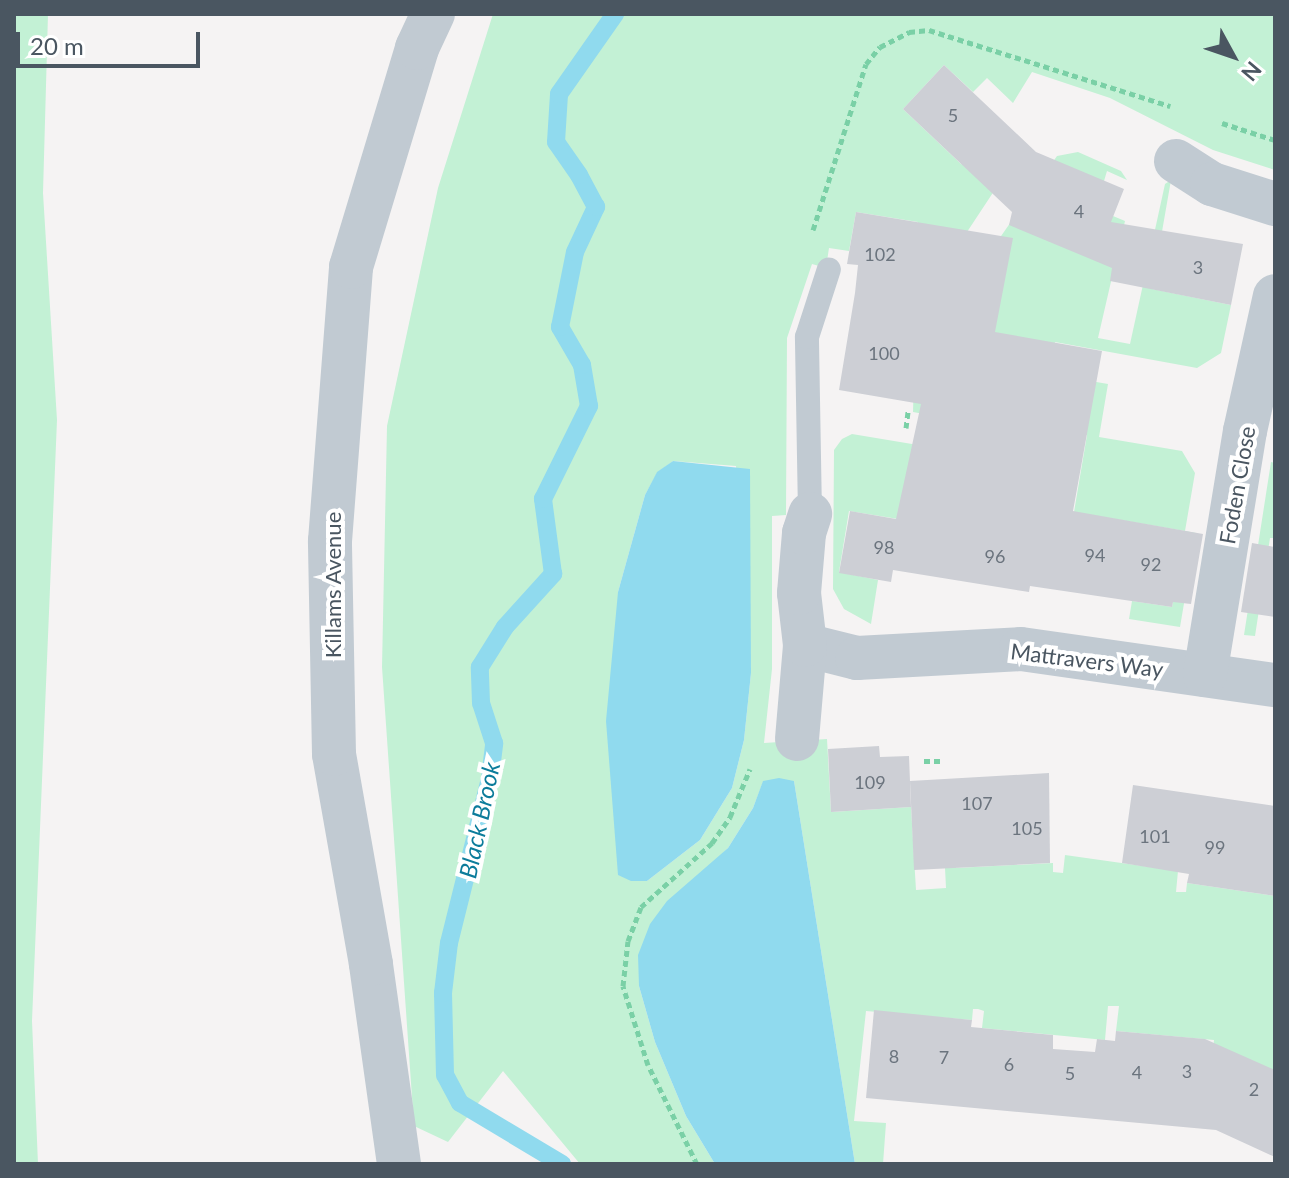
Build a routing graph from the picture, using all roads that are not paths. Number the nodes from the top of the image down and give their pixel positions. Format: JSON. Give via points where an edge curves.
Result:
{"nodes":[{"id":1,"x":433,"y":14,"type":"edge"},
{"id":2,"x":1176,"y":161,"type":"dead end"},
{"id":3,"x":1275,"y":204,"type":"edge"},
{"id":4,"x":829,"y":269,"type":"dead end"},
{"id":5,"x":1275,"y":296,"type":"edge"},
{"id":6,"x":810,"y":514,"type":"joint"},
{"id":7,"x":805,"y":645,"type":"junction"},
{"id":8,"x":1205,"y":675,"type":"junction"},
{"id":9,"x":1275,"y":685,"type":"edge"},
{"id":10,"x":797,"y":739,"type":"dead end"},
{"id":11,"x":399,"y":1164,"type":"edge"}],
"edges":[{"from":1,"to":11,"type":"street","name":"Killams Avenue","via":[[417,48],[351,267],[330,541],[334,754]]},
{"from":2,"to":3,"type":"street","via":[[1212,184]]},
{"from":4,"to":6,"type":"lane","via":[[807,337]]},
{"from":5,"to":8,"type":"street","name":"Foden Close","via":[[1245,431]]},
{"from":6,"to":7,"type":"street","via":[[799,593]]},
{"from":7,"to":8,"type":"street","name":"Mattravers Way","via":[[857,658],[1021,649]]},
{"from":7,"to":10,"type":"street"},
{"from":8,"to":9,"type":"street","name":"Mattravers Way"}]}
